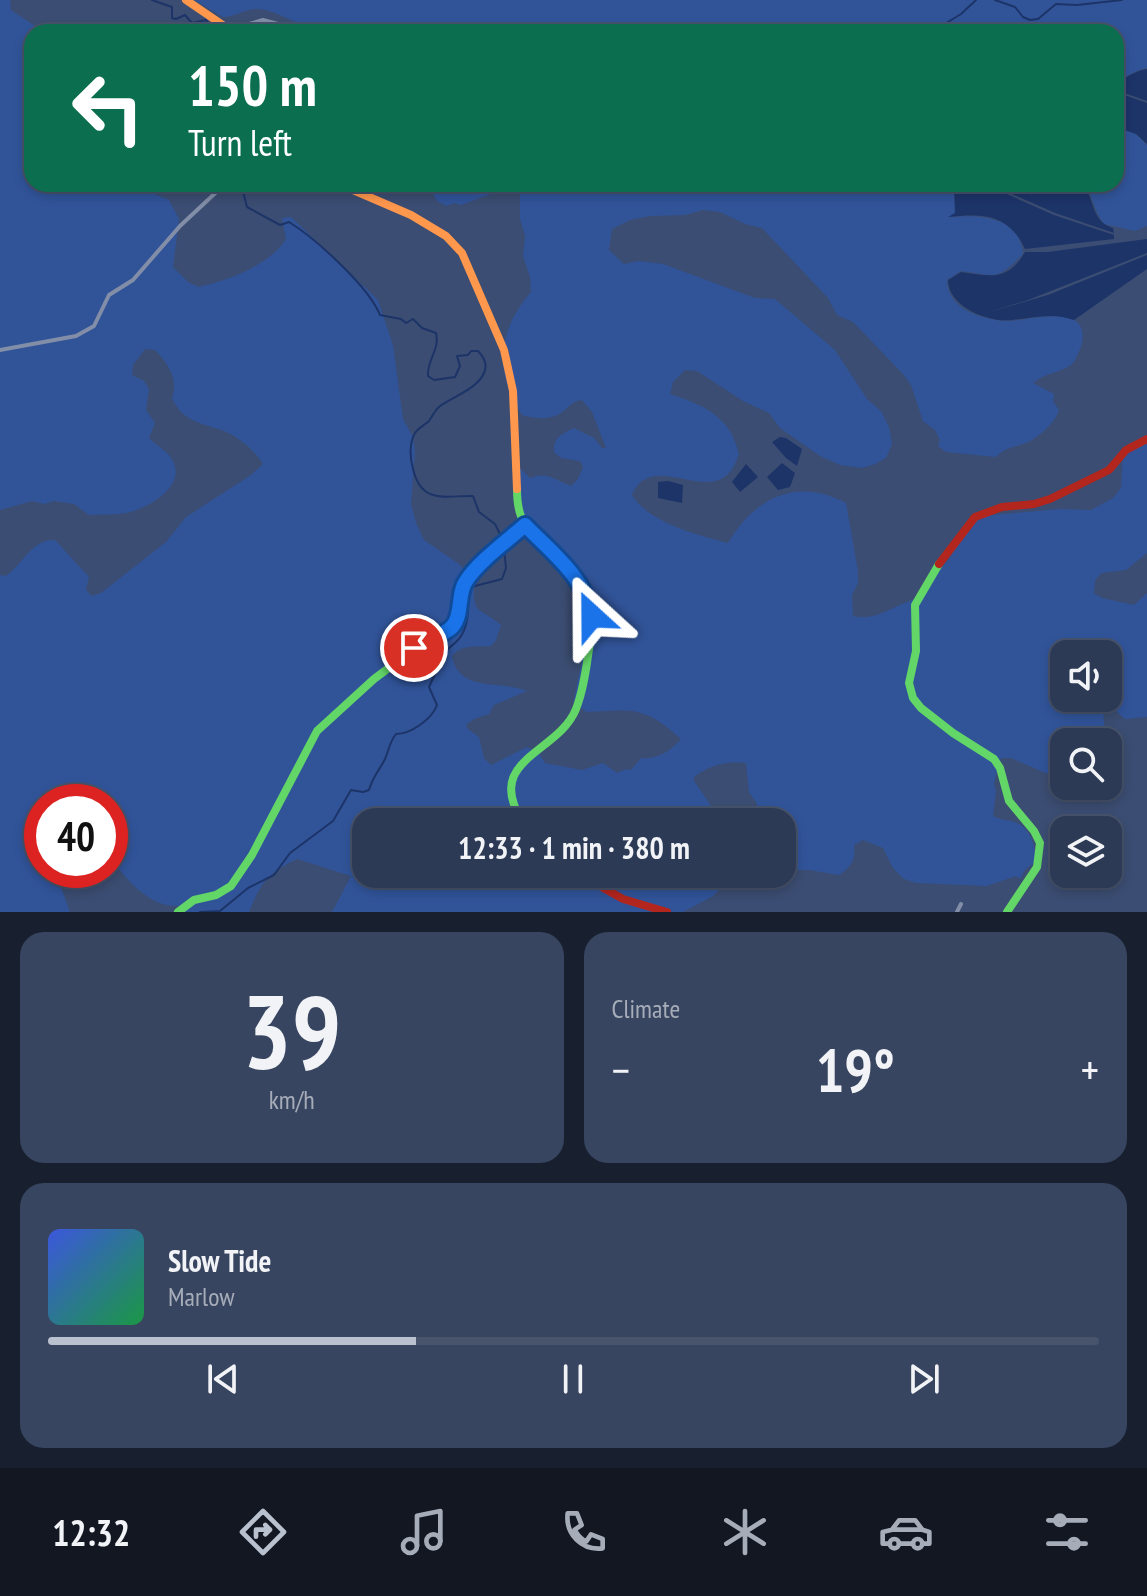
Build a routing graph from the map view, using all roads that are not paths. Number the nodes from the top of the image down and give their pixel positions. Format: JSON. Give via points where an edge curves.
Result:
{"nodes":[{"id":1,"x":186,"y":0,"type":"edge"},
{"id":2,"x":222,"y":24,"type":"edge"},
{"id":3,"x":252,"y":24,"type":"edge"},
{"id":4,"x":278,"y":24,"type":"edge"},
{"id":5,"x":216,"y":192,"type":"edge"},
{"id":6,"x":358,"y":192,"type":"edge"},
{"id":7,"x":0,"y":350,"type":"edge"},
{"id":8,"x":1147,"y":439,"type":"edge"},
{"id":9,"x":525,"y":525,"type":"junction"},
{"id":10,"x":516,"y":808,"type":"edge"},
{"id":11,"x":604,"y":888,"type":"edge"},
{"id":12,"x":961,"y":904,"type":"dead end"},
{"id":13,"x":178,"y":912,"type":"edge"},
{"id":14,"x":667,"y":912,"type":"edge"},
{"id":15,"x":957,"y":912,"type":"edge"},
{"id":16,"x":1007,"y":912,"type":"edge"}],
"edges":[{"from":1,"to":2,"type":"street"},
{"from":3,"to":4,"type":"street"},
{"from":5,"to":7,"type":"street","via":[[140,273],[109,295],[94,326],[76,336]]},
{"from":6,"to":9,"type":"street","via":[[411,215],[446,236],[462,253],[504,350],[513,391],[518,506]]},
{"from":8,"to":16,"type":"street","via":[[1126,450],[1109,470],[1050,499],[975,517],[915,605],[916,651],[909,683],[913,698],[994,759],[1009,801],[1040,843],[1037,867]]},
{"from":9,"to":10,"type":"street","via":[[582,588],[592,625],[573,715],[511,778]]},
{"from":9,"to":13,"type":"street","via":[[466,581],[449,630],[426,640],[374,679],[317,731],[231,886]]},
{"from":11,"to":14,"type":"street"},
{"from":12,"to":15,"type":"street"}]}
